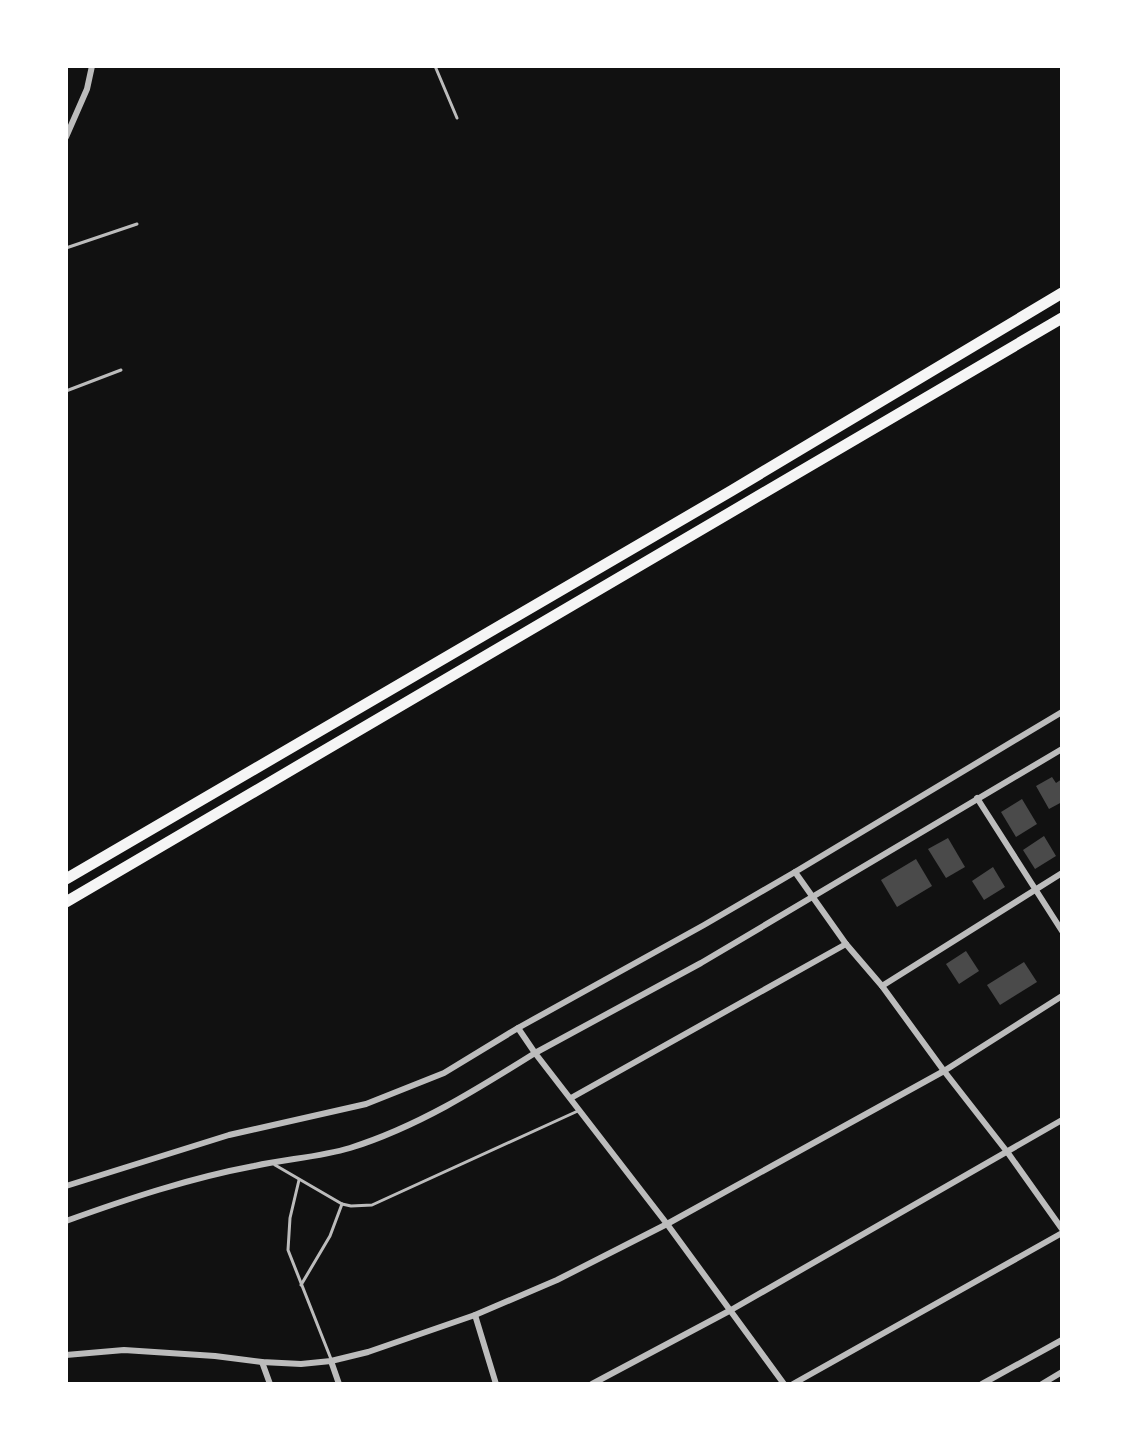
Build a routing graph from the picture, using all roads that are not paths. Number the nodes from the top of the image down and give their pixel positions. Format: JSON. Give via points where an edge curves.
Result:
{"nodes":[{"id":1,"x":92,"y":66,"type":"edge"},
{"id":2,"x":435,"y":66,"type":"edge"},
{"id":3,"x":457,"y":118,"type":"dead end"},
{"id":4,"x":66,"y":137,"type":"edge"},
{"id":5,"x":137,"y":224,"type":"dead end"},
{"id":6,"x":66,"y":248,"type":"edge"},
{"id":7,"x":1062,"y":293,"type":"edge"},
{"id":8,"x":1062,"y":318,"type":"edge"},
{"id":9,"x":121,"y":370,"type":"dead end"},
{"id":10,"x":66,"y":391,"type":"edge"},
{"id":11,"x":1062,"y":712,"type":"edge"},
{"id":12,"x":1062,"y":749,"type":"edge"},
{"id":13,"x":977,"y":798,"type":"junction"},
{"id":14,"x":795,"y":872,"type":"junction"},
{"id":15,"x":1062,"y":873,"type":"edge"},
{"id":16,"x":66,"y":879,"type":"edge"},
{"id":17,"x":1035,"y":890,"type":"junction"},
{"id":18,"x":812,"y":897,"type":"junction"},
{"id":19,"x":66,"y":902,"type":"edge"},
{"id":20,"x":1062,"y":931,"type":"edge"},
{"id":21,"x":846,"y":944,"type":"junction"},
{"id":22,"x":882,"y":986,"type":"junction"},
{"id":23,"x":1062,"y":996,"type":"edge"},
{"id":24,"x":518,"y":1028,"type":"junction"},
{"id":25,"x":535,"y":1053,"type":"junction"},
{"id":26,"x":944,"y":1071,"type":"junction"},
{"id":27,"x":571,"y":1098,"type":"junction"},
{"id":28,"x":580,"y":1110,"type":"junction"},
{"id":29,"x":1062,"y":1120,"type":"edge"},
{"id":30,"x":1008,"y":1153,"type":"junction"},
{"id":31,"x":271,"y":1163,"type":"junction"},
{"id":32,"x":299,"y":1180,"type":"junction"},
{"id":33,"x":66,"y":1186,"type":"edge"},
{"id":34,"x":342,"y":1204,"type":"junction"},
{"id":35,"x":66,"y":1221,"type":"edge"},
{"id":36,"x":667,"y":1224,"type":"junction"},
{"id":37,"x":1062,"y":1231,"type":"edge"},
{"id":38,"x":301,"y":1285,"type":"junction"},
{"id":39,"x":731,"y":1310,"type":"junction"},
{"id":40,"x":475,"y":1315,"type":"junction"},
{"id":41,"x":1062,"y":1340,"type":"edge"},
{"id":42,"x":66,"y":1355,"type":"edge"},
{"id":43,"x":331,"y":1361,"type":"junction"},
{"id":44,"x":262,"y":1362,"type":"junction"},
{"id":45,"x":1062,"y":1372,"type":"edge"},
{"id":46,"x":270,"y":1384,"type":"edge"},
{"id":47,"x":339,"y":1384,"type":"edge"},
{"id":48,"x":496,"y":1384,"type":"edge"},
{"id":49,"x":592,"y":1384,"type":"edge"},
{"id":50,"x":784,"y":1384,"type":"edge"},
{"id":51,"x":793,"y":1384,"type":"edge"},
{"id":52,"x":982,"y":1384,"type":"edge"},
{"id":53,"x":1042,"y":1384,"type":"edge"}],
"edges":[{"from":1,"to":4,"type":"street"},
{"from":2,"to":3,"type":"lane"},
{"from":5,"to":6,"type":"lane"},
{"from":7,"to":16,"type":"highway"},
{"from":8,"to":19,"type":"highway"},
{"from":9,"to":10,"type":"lane"},
{"from":11,"to":14,"type":"street"},
{"from":12,"to":13,"type":"street"},
{"from":13,"to":17,"type":"street"},
{"from":13,"to":18,"type":"street"},
{"from":14,"to":18,"type":"street"},
{"from":14,"to":24,"type":"street"},
{"from":15,"to":17,"type":"street"},
{"from":17,"to":20,"type":"street"},
{"from":17,"to":22,"type":"street"},
{"from":18,"to":21,"type":"street"},
{"from":18,"to":25,"type":"street"},
{"from":21,"to":22,"type":"street"},
{"from":21,"to":27,"type":"street"},
{"from":22,"to":26,"type":"street"},
{"from":23,"to":26,"type":"street"},
{"from":24,"to":25,"type":"street"},
{"from":24,"to":33,"type":"street","via":[[444,1073],[397,1093],[343,1111],[229,1135]]},
{"from":25,"to":27,"type":"street"},
{"from":25,"to":31,"type":"street","via":[[413,1124],[347,1149]]},
{"from":26,"to":30,"type":"street"},
{"from":26,"to":36,"type":"street"},
{"from":27,"to":28,"type":"street"},
{"from":28,"to":34,"type":"lane","via":[[384,1201]]},
{"from":28,"to":36,"type":"street"},
{"from":29,"to":30,"type":"street"},
{"from":30,"to":37,"type":"street"},
{"from":30,"to":39,"type":"street"},
{"from":31,"to":32,"type":"lane"},
{"from":31,"to":35,"type":"street"},
{"from":32,"to":34,"type":"lane"},
{"from":32,"to":38,"type":"lane","via":[[288,1250]]},
{"from":34,"to":38,"type":"lane"},
{"from":36,"to":39,"type":"street"},
{"from":36,"to":40,"type":"street"},
{"from":37,"to":51,"type":"street"},
{"from":38,"to":43,"type":"lane"},
{"from":39,"to":49,"type":"street"},
{"from":39,"to":50,"type":"street"},
{"from":40,"to":43,"type":"street"},
{"from":40,"to":48,"type":"street"},
{"from":41,"to":52,"type":"street"},
{"from":42,"to":44,"type":"street","via":[[124,1350]]},
{"from":43,"to":44,"type":"street"},
{"from":43,"to":47,"type":"street"},
{"from":44,"to":46,"type":"street"},
{"from":45,"to":53,"type":"street"}]}
